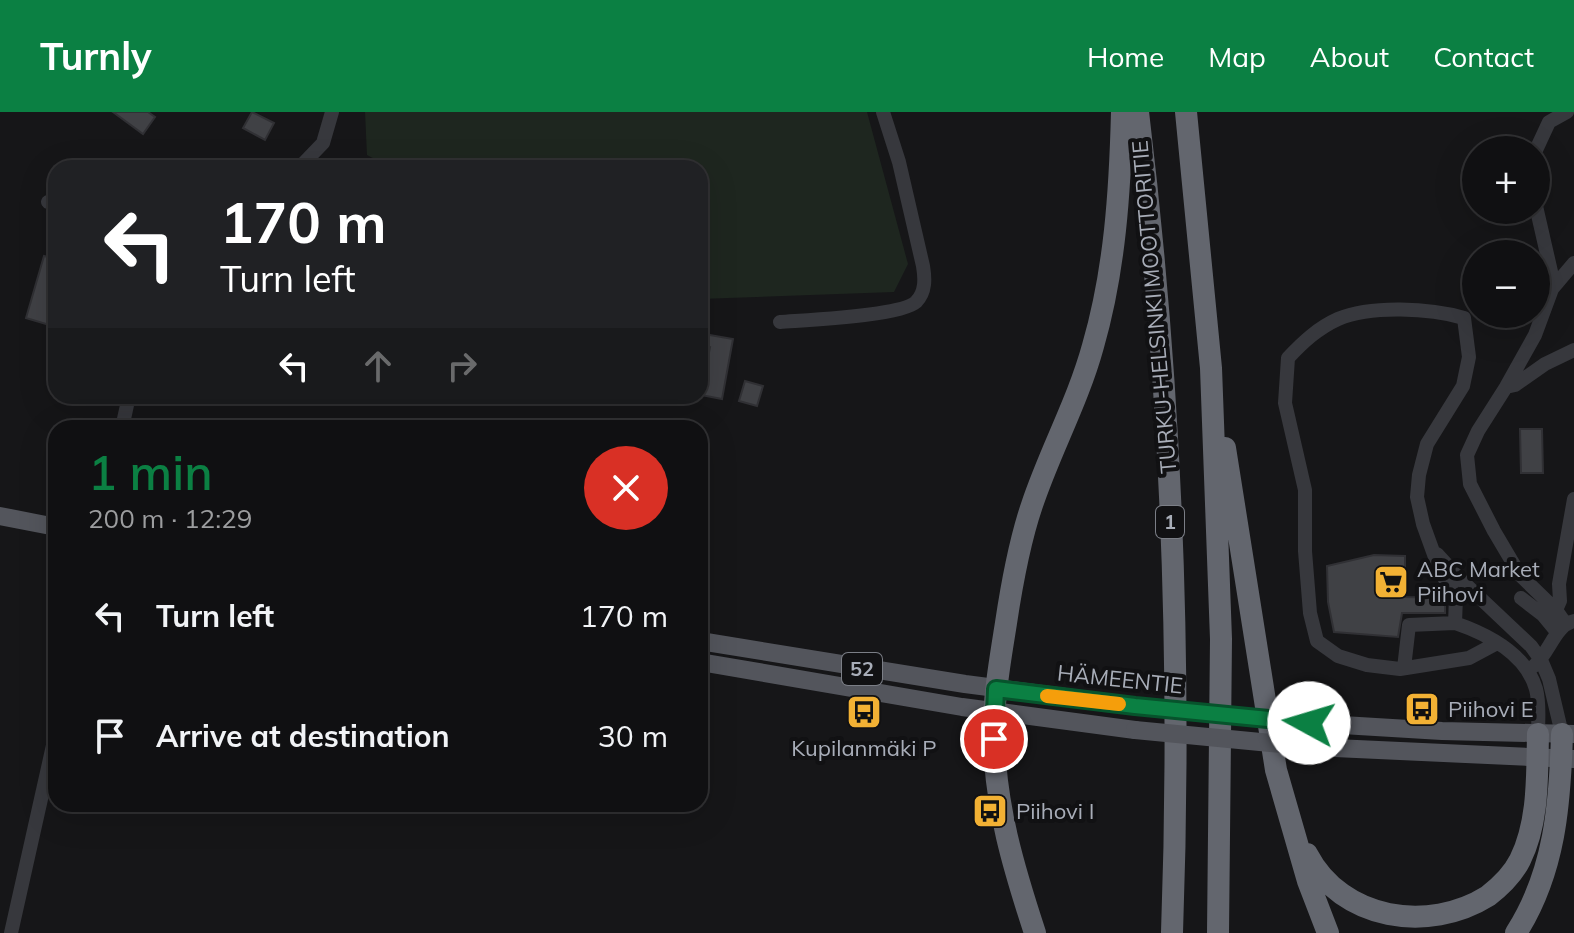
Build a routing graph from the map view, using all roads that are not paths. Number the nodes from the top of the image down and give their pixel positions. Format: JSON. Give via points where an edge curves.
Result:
{"nodes":[{"id":1,"x":332,"y":112,"type":"edge"},
{"id":2,"x":883,"y":112,"type":"edge"},
{"id":3,"x":1122,"y":112,"type":"edge"},
{"id":4,"x":1138,"y":112,"type":"edge"},
{"id":5,"x":1186,"y":112,"type":"edge"},
{"id":6,"x":1567,"y":112,"type":"edge"},
{"id":7,"x":1542,"y":136,"type":"edge"},
{"id":8,"x":307,"y":160,"type":"edge"},
{"id":9,"x":1540,"y":224,"type":"edge"},
{"id":10,"x":1574,"y":263,"type":"edge"},
{"id":11,"x":1552,"y":289,"type":"junction"},
{"id":12,"x":780,"y":322,"type":"dead end"},
{"id":13,"x":1574,"y":350,"type":"edge"},
{"id":14,"x":1211,"y":368,"type":"junction"},
{"id":15,"x":1506,"y":387,"type":"junction"},
{"id":16,"x":1574,"y":499,"type":"edge"},
{"id":17,"x":0,"y":516,"type":"edge"},
{"id":18,"x":48,"y":525,"type":"edge"},
{"id":19,"x":1432,"y":547,"type":"junction"},
{"id":20,"x":1521,"y":598,"type":"dead end"},
{"id":21,"x":1484,"y":602,"type":"junction"},
{"id":22,"x":1458,"y":605,"type":"junction"},
{"id":23,"x":1563,"y":622,"type":"edge"},
{"id":24,"x":1455,"y":623,"type":"junction"},
{"id":25,"x":708,"y":642,"type":"edge"},
{"id":26,"x":1497,"y":643,"type":"junction"},
{"id":27,"x":1541,"y":660,"type":"junction"},
{"id":28,"x":708,"y":664,"type":"edge"},
{"id":29,"x":1404,"y":668,"type":"junction"},
{"id":30,"x":1528,"y":672,"type":"junction"},
{"id":31,"x":996,"y":689,"type":"junction"},
{"id":32,"x":995,"y":712,"type":"junction"},
{"id":33,"x":1538,"y":734,"type":"junction"},
{"id":34,"x":1568,"y":734,"type":"edge"},
{"id":35,"x":1537,"y":758,"type":"junction"},
{"id":36,"x":1568,"y":759,"type":"edge"},
{"id":37,"x":48,"y":768,"type":"edge"},
{"id":38,"x":1293,"y":827,"type":"junction"},
{"id":39,"x":11,"y":933,"type":"edge"},
{"id":40,"x":1035,"y":933,"type":"edge"},
{"id":41,"x":1172,"y":933,"type":"edge"},
{"id":42,"x":1218,"y":933,"type":"edge"},
{"id":43,"x":1328,"y":933,"type":"edge"},
{"id":44,"x":1516,"y":933,"type":"edge"}],
"edges":[{"from":1,"to":8,"type":"street","via":[[323,143]]},
{"from":2,"to":12,"type":"street","via":[[923,266],[921,293],[913,304],[890,311]]},
{"from":3,"to":31,"type":"highway","via":[[1119,199],[1108,285],[1080,386],[1026,522]]},
{"from":4,"to":41,"type":"highway","name":"TURKU-HELSINKI MOOTTORITIE","number":"1","via":[[1170,498],[1176,819]]},
{"from":5,"to":14,"type":"highway","name":"TURKU-HELSINKI MOOTTORITIE","number":"1"},
{"from":6,"to":7,"type":"street","via":[[1549,122]]},
{"from":9,"to":11,"type":"street"},
{"from":10,"to":11,"type":"street"},
{"from":11,"to":15,"type":"street","via":[[1535,335]]},
{"from":13,"to":15,"type":"street"},
{"from":14,"to":38,"type":"highway","via":[[1276,770]]},
{"from":14,"to":42,"type":"highway","name":"TURKU-HELSINKI MOOTTORITIE","number":"1","via":[[1221,639]]},
{"from":15,"to":23,"type":"street","via":[[1467,455],[1470,484],[1520,575]]},
{"from":16,"to":23,"type":"street","via":[[1559,584]]},
{"from":17,"to":18,"type":"main road"},
{"from":19,"to":21,"type":"street"},
{"from":19,"to":22,"type":"street"},
{"from":19,"to":29,"type":"street","via":[[1417,497],[1425,451],[1463,386],[1469,357],[1464,318],[1384,309],[1340,318],[1310,336],[1288,358],[1285,403],[1305,490],[1310,613],[1317,641],[1338,656]]},
{"from":20,"to":23,"type":"street"},
{"from":21,"to":22,"type":"street","via":[[1468,599]]},
{"from":21,"to":27,"type":"street"},
{"from":22,"to":24,"type":"street"},
{"from":23,"to":27,"type":"street"},
{"from":24,"to":26,"type":"street"},
{"from":24,"to":29,"type":"street","via":[[1409,625]]},
{"from":25,"to":31,"type":"main road","name":"HÄMEENTIE","number":"52"},
{"from":26,"to":29,"type":"street","via":[[1469,658]]},
{"from":26,"to":30,"type":"street"},
{"from":27,"to":30,"type":"street"},
{"from":27,"to":34,"type":"street"},
{"from":28,"to":32,"type":"main road","number":"52"},
{"from":30,"to":33,"type":"street","via":[[1538,699]]},
{"from":31,"to":32,"type":"highway"},
{"from":31,"to":33,"type":"main road","name":"HÄMEENTIE","number":"52","bridge":true,"via":[[1309,723]]},
{"from":32,"to":35,"type":"main road","number":"52","bridge":true,"via":[[1313,747]]},
{"from":32,"to":40,"type":"highway","via":[[1005,835]]},
{"from":33,"to":34,"type":"main road","number":"52"},
{"from":33,"to":35,"type":"highway"},
{"from":34,"to":36,"type":"highway"},
{"from":35,"to":36,"type":"main road","number":"52"},
{"from":35,"to":38,"type":"highway","via":[[1533,822],[1520,862],[1494,892],[1452,916],[1404,921],[1364,910],[1313,865]]},
{"from":36,"to":44,"type":"highway","via":[[1550,855]]},
{"from":37,"to":39,"type":"street"},
{"from":38,"to":43,"type":"highway"}]}
